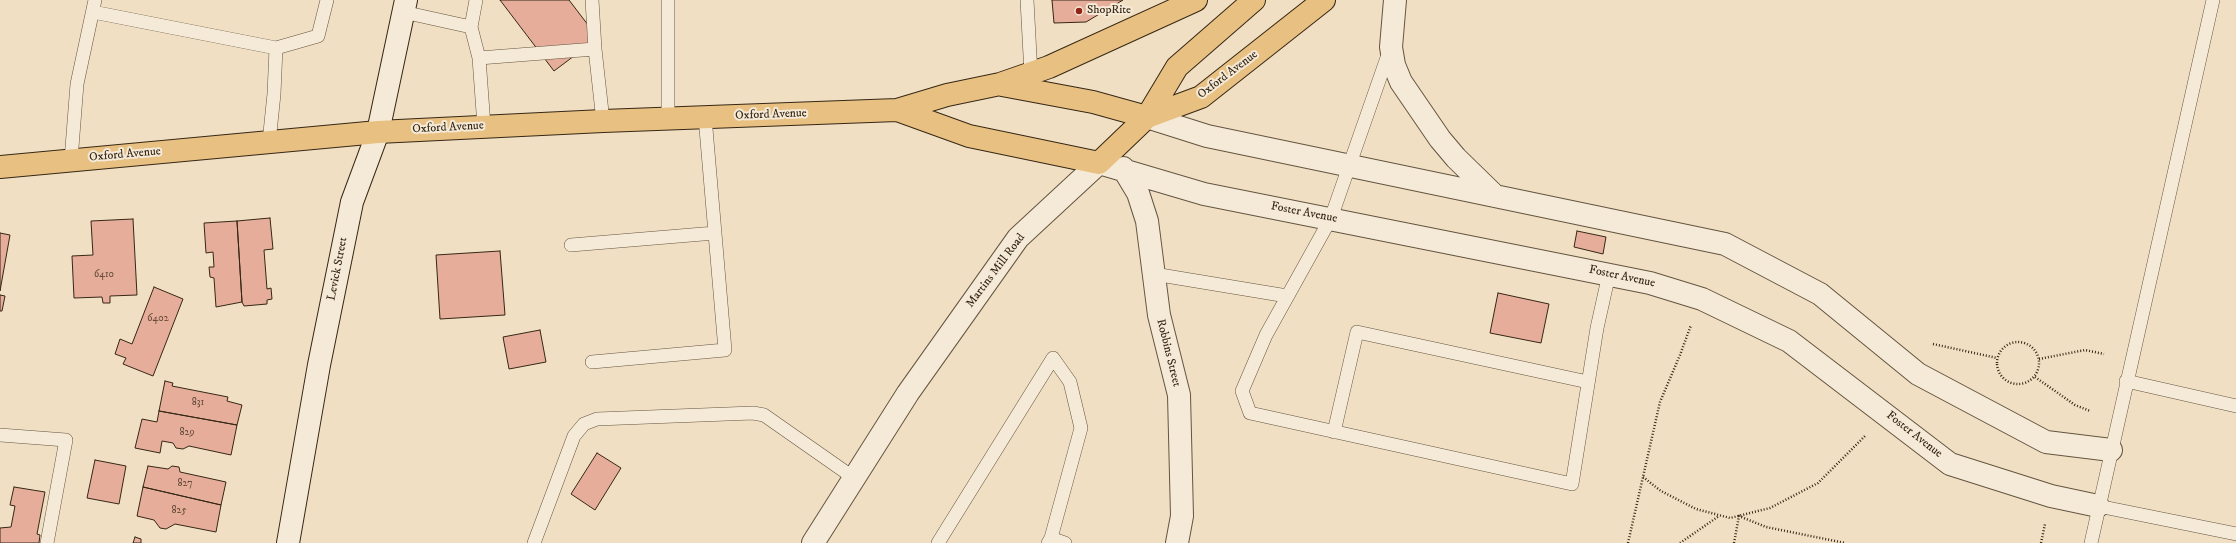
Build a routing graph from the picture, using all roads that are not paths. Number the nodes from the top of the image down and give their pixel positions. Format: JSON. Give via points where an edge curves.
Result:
{"nodes":[{"id":1,"x":327,"y":0,"type":"edge"},
{"id":2,"x":476,"y":0,"type":"edge"},
{"id":3,"x":592,"y":0,"type":"edge"},
{"id":4,"x":668,"y":0,"type":"edge"},
{"id":5,"x":1027,"y":0,"type":"edge"},
{"id":6,"x":1196,"y":0,"type":"edge"},
{"id":7,"x":1254,"y":0,"type":"edge"},
{"id":8,"x":1324,"y":0,"type":"edge"},
{"id":9,"x":1394,"y":0,"type":"edge"},
{"id":10,"x":2213,"y":0,"type":"edge"},
{"id":11,"x":94,"y":6,"type":"edge"},
{"id":12,"x":404,"y":6,"type":"edge"},
{"id":13,"x":471,"y":27,"type":"junction"},
{"id":14,"x":1391,"y":47,"type":"junction"},
{"id":15,"x":276,"y":48,"type":"junction"},
{"id":16,"x":594,"y":49,"type":"junction"},
{"id":17,"x":479,"y":58,"type":"junction"},
{"id":18,"x":1031,"y":74,"type":"junction"},
{"id":19,"x":1000,"y":84,"type":"junction"},
{"id":20,"x":897,"y":110,"type":"junction"},
{"id":21,"x":705,"y":117,"type":"junction"},
{"id":22,"x":1146,"y":117,"type":"junction"},
{"id":23,"x":668,"y":118,"type":"junction"},
{"id":24,"x":603,"y":121,"type":"junction"},
{"id":25,"x":484,"y":126,"type":"junction"},
{"id":26,"x":378,"y":132,"type":"junction"},
{"id":27,"x":269,"y":142,"type":"junction"},
{"id":28,"x":71,"y":160,"type":"junction"},
{"id":29,"x":1098,"y":163,"type":"junction"},
{"id":30,"x":1349,"y":165,"type":"junction"},
{"id":31,"x":0,"y":167,"type":"edge"},
{"id":32,"x":1123,"y":168,"type":"junction"},
{"id":33,"x":1495,"y":196,"type":"junction"},
{"id":34,"x":1331,"y":218,"type":"junction"},
{"id":35,"x":715,"y":233,"type":"junction"},
{"id":36,"x":571,"y":245,"type":"dead end"},
{"id":37,"x":1154,"y":274,"type":"junction"},
{"id":38,"x":1609,"y":274,"type":"junction"},
{"id":39,"x":1287,"y":296,"type":"junction"},
{"id":40,"x":592,"y":362,"type":"dead end"},
{"id":41,"x":2126,"y":381,"type":"junction"},
{"id":42,"x":1588,"y":382,"type":"junction"},
{"id":43,"x":2236,"y":406,"type":"edge"},
{"id":44,"x":1334,"y":432,"type":"junction"},
{"id":45,"x":0,"y":435,"type":"edge"},
{"id":46,"x":2111,"y":450,"type":"junction"},
{"id":47,"x":854,"y":478,"type":"junction"},
{"id":48,"x":2098,"y":506,"type":"junction"},
{"id":49,"x":2236,"y":534,"type":"edge"},
{"id":50,"x":1050,"y":541,"type":"edge"},
{"id":51,"x":47,"y":543,"type":"edge"},
{"id":52,"x":288,"y":543,"type":"edge"},
{"id":53,"x":534,"y":543,"type":"edge"},
{"id":54,"x":813,"y":543,"type":"edge"},
{"id":55,"x":938,"y":543,"type":"edge"},
{"id":56,"x":1065,"y":543,"type":"edge"},
{"id":57,"x":1177,"y":543,"type":"edge"},
{"id":58,"x":2091,"y":543,"type":"edge"}],
"edges":[{"from":1,"to":15,"type":"lane","via":[[318,36]]},
{"from":2,"to":13,"type":"lane"},
{"from":3,"to":16,"type":"lane"},
{"from":4,"to":23,"type":"lane"},
{"from":5,"to":18,"type":"lane"},
{"from":6,"to":18,"type":"main road","name":"Oxford Avenue"},
{"from":7,"to":22,"type":"main road","name":"Martins Mill Road","via":[[1177,67]]},
{"from":8,"to":22,"type":"main road","name":"Oxford Avenue","via":[[1202,97]]},
{"from":9,"to":14,"type":"street"},
{"from":10,"to":41,"type":"lane"},
{"from":11,"to":15,"type":"lane"},
{"from":11,"to":28,"type":"lane","via":[[77,84]]},
{"from":12,"to":13,"type":"lane"},
{"from":12,"to":26,"type":"street","name":"Levick Street"},
{"from":13,"to":17,"type":"lane"},
{"from":14,"to":30,"type":"lane"},
{"from":14,"to":33,"type":"street","via":[[1394,65],[1401,82],[1420,112],[1456,158]]},
{"from":15,"to":27,"type":"lane"},
{"from":16,"to":17,"type":"lane"},
{"from":16,"to":24,"type":"lane"},
{"from":17,"to":25,"type":"lane"},
{"from":18,"to":19,"type":"main road","name":"Oxford Avenue"},
{"from":19,"to":20,"type":"main road","name":"Oxford Avenue","via":[[947,95]]},
{"from":19,"to":22,"type":"main road","name":"Oxford Avenue","via":[[1093,102]]},
{"from":20,"to":21,"type":"main road","name":"Oxford Avenue"},
{"from":20,"to":29,"type":"main road","name":"Oxford Avenue","via":[[969,136]]},
{"from":21,"to":23,"type":"main road","name":"Oxford Avenue"},
{"from":21,"to":35,"type":"lane"},
{"from":22,"to":29,"type":"main road","name":"Martins Mill Road"},
{"from":22,"to":30,"type":"street","via":[[1207,136]]},
{"from":23,"to":24,"type":"main road","name":"Oxford Avenue"},
{"from":24,"to":25,"type":"main road","name":"Oxford Avenue"},
{"from":25,"to":26,"type":"main road","name":"Oxford Avenue"},
{"from":26,"to":27,"type":"main road","name":"Oxford Avenue"},
{"from":26,"to":52,"type":"street","name":"Levick Street","via":[[352,202],[319,365]]},
{"from":27,"to":28,"type":"main road","name":"Oxford Avenue"},
{"from":28,"to":31,"type":"main road","name":"Oxford Avenue"},
{"from":29,"to":32,"type":"street","name":"Foster Avenue"},
{"from":29,"to":47,"type":"street","name":"Martins Mill Road","via":[[1018,238],[908,393]]},
{"from":30,"to":33,"type":"street"},
{"from":30,"to":34,"type":"lane"},
{"from":32,"to":34,"type":"street","name":"Foster Avenue","via":[[1204,194]]},
{"from":32,"to":37,"type":"street","name":"Robbins Street","via":[[1143,206]]},
{"from":33,"to":46,"type":"street","via":[[1725,244],[1820,294],[1925,378],[2046,442]]},
{"from":34,"to":38,"type":"street","name":"Foster Avenue"},
{"from":34,"to":39,"type":"lane"},
{"from":35,"to":36,"type":"lane"},
{"from":35,"to":40,"type":"lane","via":[[725,350]]},
{"from":37,"to":39,"type":"lane"},
{"from":37,"to":57,"type":"street","name":"Robbins Street","via":[[1159,315],[1178,395],[1182,516]]},
{"from":38,"to":42,"type":"lane"},
{"from":38,"to":48,"type":"street","name":"Foster Avenue","via":[[1702,299],[1789,341],[1950,464],[2051,496]]},
{"from":39,"to":44,"type":"lane","via":[[1266,335],[1242,391],[1250,413]]},
{"from":41,"to":43,"type":"lane"},
{"from":41,"to":46,"type":"lane"},
{"from":42,"to":44,"type":"lane","via":[[1357,332]]},
{"from":42,"to":44,"type":"lane","via":[[1572,484]]},
{"from":45,"to":51,"type":"lane","via":[[66,440]]},
{"from":46,"to":48,"type":"lane"},
{"from":47,"to":53,"type":"lane","via":[[764,415],[752,412],[597,419],[584,424],[574,436]]},
{"from":47,"to":54,"type":"street","name":"Martins Mill Road"},
{"from":48,"to":49,"type":"lane"},
{"from":48,"to":58,"type":"lane"},
{"from":50,"to":55,"type":"lane","via":[[1081,428],[1070,382],[1053,358]]},
{"from":50,"to":56,"type":"lane"}]}
